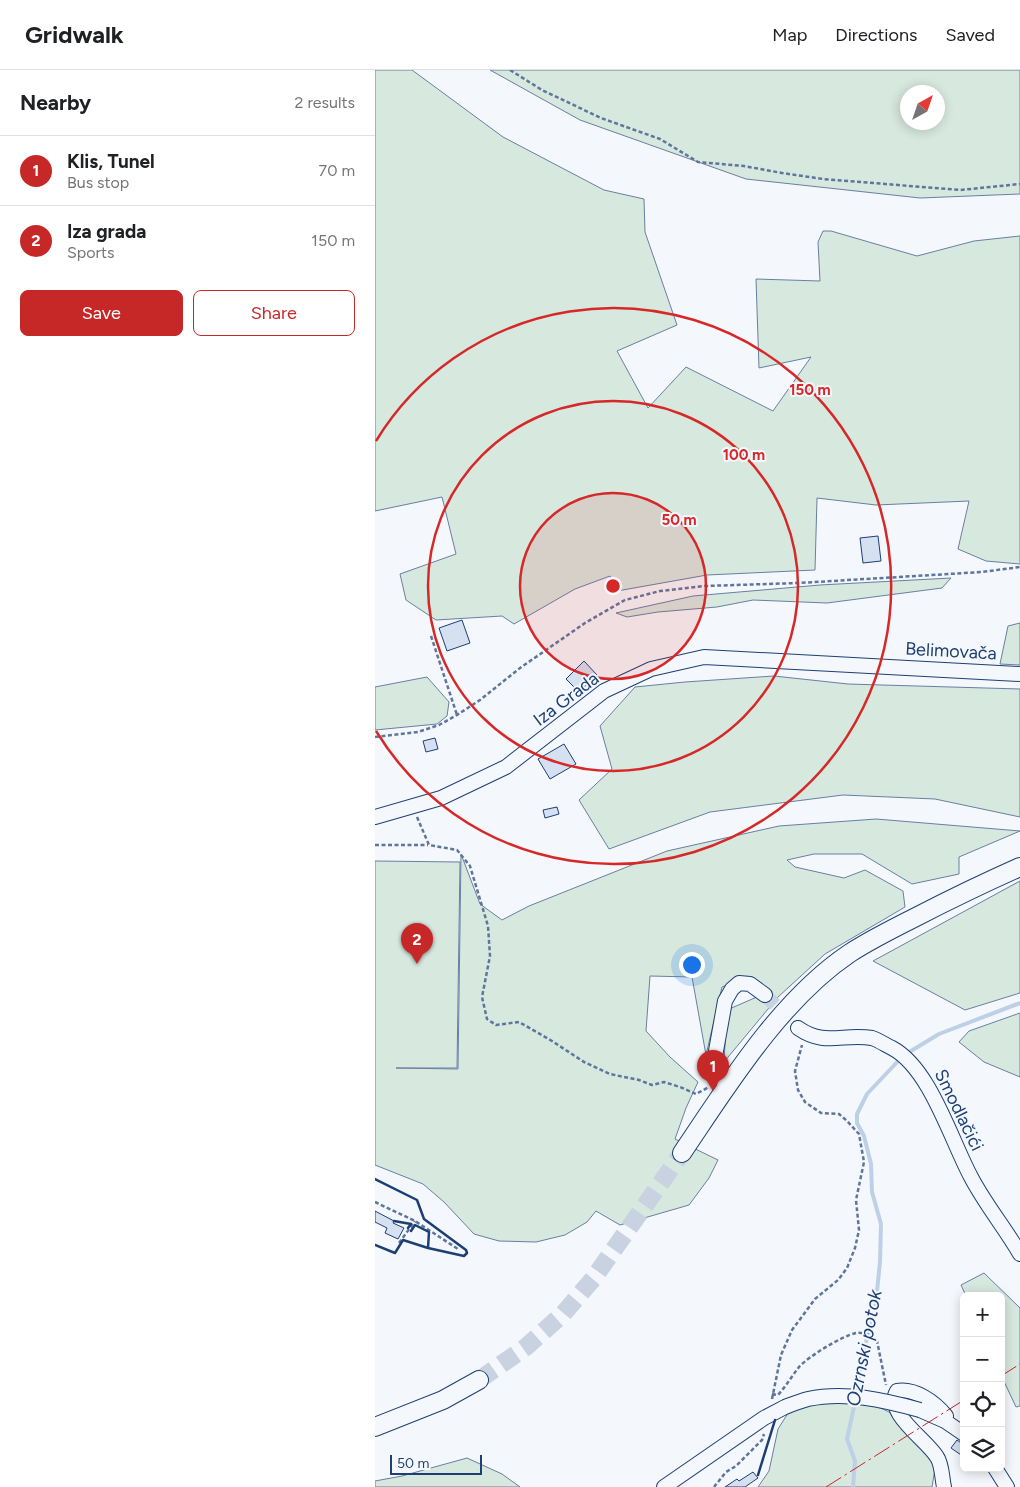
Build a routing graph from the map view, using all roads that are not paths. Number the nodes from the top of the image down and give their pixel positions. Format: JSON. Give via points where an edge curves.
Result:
{"nodes":[{"id":1,"x":881,"y":666,"type":"joint"},
{"id":2,"x":1020,"y":674,"type":"edge"},
{"id":3,"x":375,"y":817,"type":"edge"},
{"id":4,"x":1020,"y":867,"type":"edge"},
{"id":5,"x":765,"y":995,"type":"tunnel mouth"},
{"id":6,"x":803,"y":1032,"type":"tunnel mouth"},
{"id":7,"x":724,"y":1082,"type":"junction"},
{"id":8,"x":682,"y":1153,"type":"tunnel mouth"},
{"id":9,"x":1020,"y":1254,"type":"edge"},
{"id":10,"x":479,"y":1380,"type":"tunnel mouth"},
{"id":11,"x":945,"y":1421,"type":"junction"},
{"id":12,"x":375,"y":1427,"type":"edge"},
{"id":13,"x":960,"y":1431,"type":"edge"},
{"id":14,"x":998,"y":1472,"type":"edge"},
{"id":15,"x":664,"y":1487,"type":"edge"},
{"id":16,"x":944,"y":1487,"type":"edge"},
{"id":17,"x":1007,"y":1487,"type":"edge"}],
"edges":[{"from":1,"to":2,"type":"street","name":"Belimovača"},
{"from":1,"to":3,"type":"street","name":"Iza Grada","via":[[703,657],[651,669],[604,692],[506,768],[441,798]]},
{"from":4,"to":7,"type":"main road","via":[[917,916],[850,953],[792,1004]]},
{"from":5,"to":7,"type":"street","via":[[750,984],[739,983],[725,1001],[714,1062],[716,1073]]},
{"from":6,"to":9,"type":"street","name":"Smodlačići","via":[[823,1039],[872,1038],[895,1049],[919,1071],[971,1178]]},
{"from":7,"to":8,"type":"main road"},
{"from":10,"to":12,"type":"main road","via":[[443,1400]]},
{"from":11,"to":13,"type":"street"},
{"from":11,"to":15,"type":"street","bridge":true,"via":[[886,1401],[831,1396],[808,1399],[774,1413]]},
{"from":11,"to":16,"type":"street","via":[[946,1416],[941,1410],[913,1392],[897,1392],[894,1397],[899,1416],[939,1458]]},
{"from":14,"to":17,"type":"street"}]}
